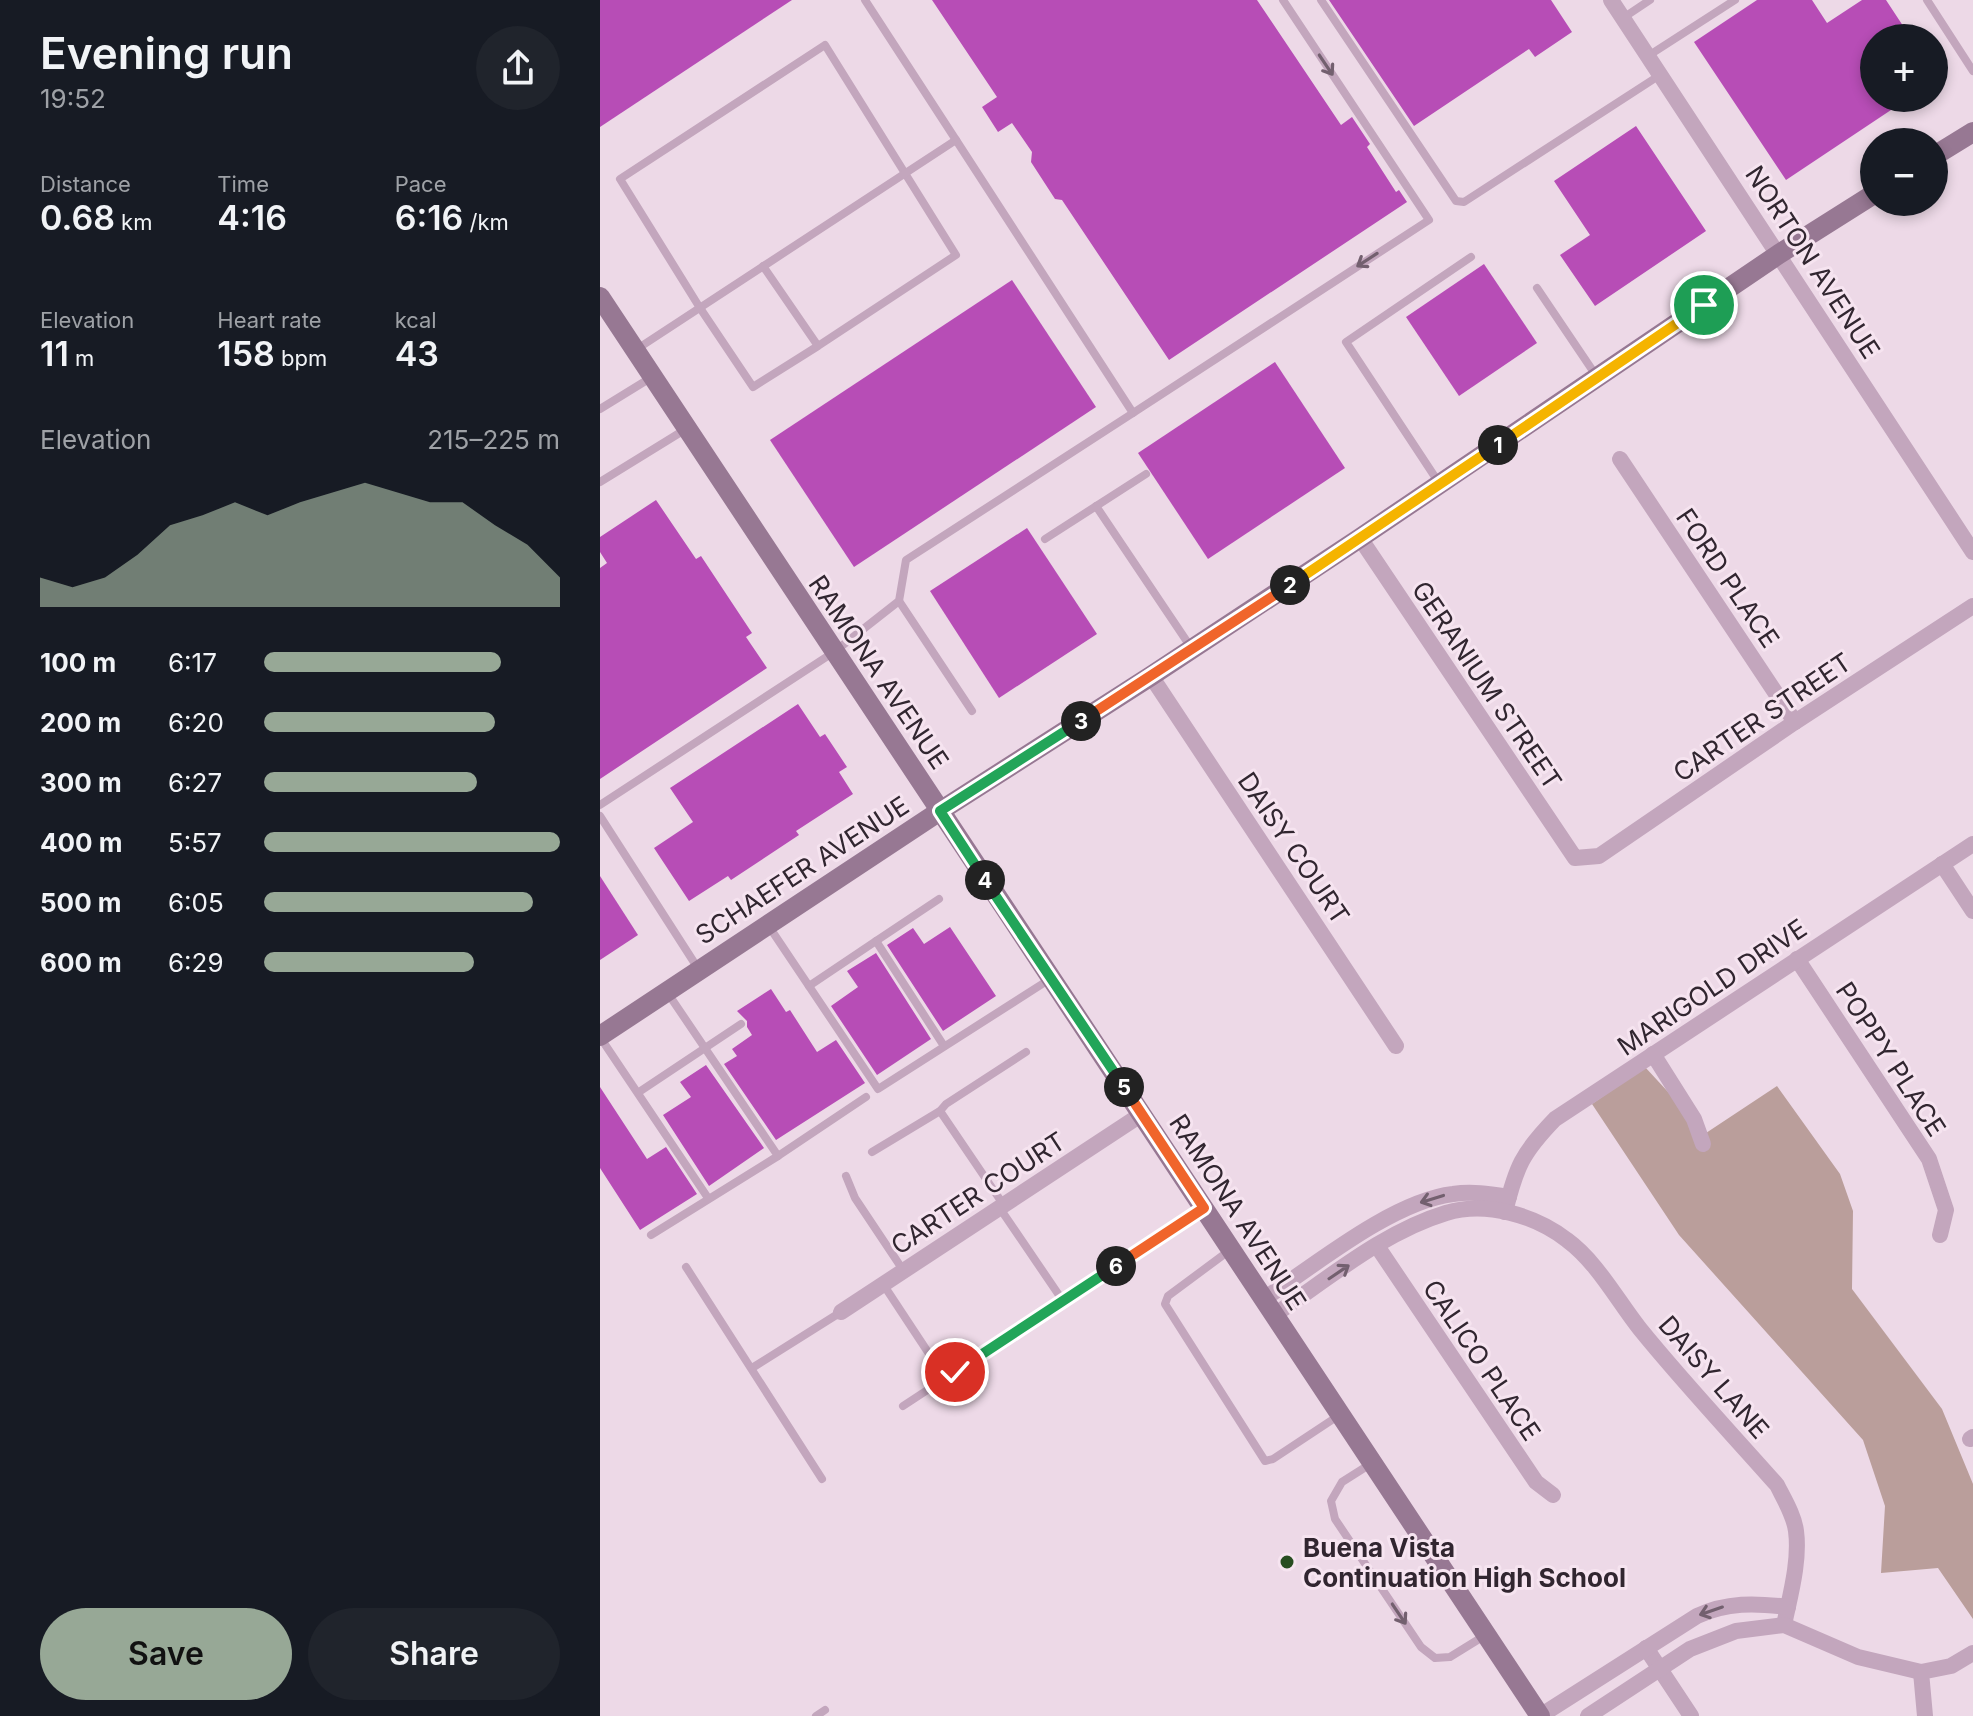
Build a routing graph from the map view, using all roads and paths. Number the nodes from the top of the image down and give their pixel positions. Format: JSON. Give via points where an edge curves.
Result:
{"nodes":[{"id":1,"x":865,"y":0,"type":"edge"},
{"id":2,"x":1283,"y":0,"type":"edge"},
{"id":3,"x":1321,"y":0,"type":"edge"},
{"id":4,"x":1611,"y":0,"type":"edge"},
{"id":5,"x":1650,"y":0,"type":"edge"},
{"id":6,"x":1735,"y":0,"type":"edge"},
{"id":7,"x":1927,"y":0,"type":"edge"},
{"id":8,"x":1623,"y":18,"type":"junction"},
{"id":9,"x":1648,"y":56,"type":"junction"},
{"id":10,"x":1973,"y":71,"type":"edge"},
{"id":11,"x":1660,"y":74,"type":"junction"},
{"id":12,"x":1973,"y":132,"type":"edge"},
{"id":13,"x":956,"y":140,"type":"junction"},
{"id":14,"x":1948,"y":147,"type":"edge"},
{"id":15,"x":906,"y":173,"type":"junction"},
{"id":16,"x":1860,"y":203,"type":"edge"},
{"id":17,"x":1779,"y":254,"type":"junction"},
{"id":18,"x":1471,"y":257,"type":"dead end"},
{"id":19,"x":763,"y":266,"type":"junction"},
{"id":20,"x":1537,"y":288,"type":"dead end"},
{"id":21,"x":600,"y":297,"type":"edge"},
{"id":22,"x":700,"y":308,"type":"junction"},
{"id":23,"x":818,"y":346,"type":"junction"},
{"id":24,"x":635,"y":350,"type":"junction"},
{"id":25,"x":652,"y":376,"type":"junction"},
{"id":26,"x":1598,"y":377,"type":"junction"},
{"id":27,"x":600,"y":409,"type":"edge"},
{"id":28,"x":1133,"y":413,"type":"junction"},
{"id":29,"x":687,"y":428,"type":"junction"},
{"id":30,"x":1620,"y":459,"type":"dead end"},
{"id":31,"x":1146,"y":474,"type":"dead end"},
{"id":32,"x":600,"y":482,"type":"edge"},
{"id":33,"x":1440,"y":484,"type":"junction"},
{"id":34,"x":1096,"y":506,"type":"junction"},
{"id":35,"x":1360,"y":538,"type":"junction"},
{"id":36,"x":1045,"y":539,"type":"dead end"},
{"id":37,"x":1973,"y":552,"type":"edge"},
{"id":38,"x":899,"y":601,"type":"junction"},
{"id":39,"x":1973,"y":606,"type":"edge"},
{"id":40,"x":1192,"y":649,"type":"junction"},
{"id":41,"x":834,"y":652,"type":"junction"},
{"id":42,"x":1151,"y":676,"type":"junction"},
{"id":43,"x":972,"y":711,"type":"dead end"},
{"id":44,"x":1795,"y":722,"type":"junction"},
{"id":45,"x":600,"y":805,"type":"edge"},
{"id":46,"x":940,"y":811,"type":"junction"},
{"id":47,"x":600,"y":816,"type":"edge"},
{"id":48,"x":1973,"y":844,"type":"edge"},
{"id":49,"x":1575,"y":858,"type":"joint"},
{"id":50,"x":1942,"y":864,"type":"junction"},
{"id":51,"x":939,"y":899,"type":"dead end"},
{"id":52,"x":1973,"y":911,"type":"edge"},
{"id":53,"x":767,"y":925,"type":"junction"},
{"id":54,"x":876,"y":941,"type":"junction"},
{"id":55,"x":1797,"y":959,"type":"junction"},
{"id":56,"x":699,"y":970,"type":"junction"},
{"id":57,"x":1051,"y":978,"type":"junction"},
{"id":58,"x":809,"y":986,"type":"junction"},
{"id":59,"x":667,"y":991,"type":"junction"},
{"id":60,"x":741,"y":1024,"type":"dead end"},
{"id":61,"x":600,"y":1036,"type":"edge"},
{"id":62,"x":944,"y":1046,"type":"junction"},
{"id":63,"x":1396,"y":1046,"type":"dead end"},
{"id":64,"x":706,"y":1048,"type":"junction"},
{"id":65,"x":1026,"y":1052,"type":"dead end"},
{"id":66,"x":1653,"y":1054,"type":"junction"},
{"id":67,"x":639,"y":1092,"type":"junction"},
{"id":68,"x":866,"y":1097,"type":"dead end"},
{"id":69,"x":940,"y":1111,"type":"junction"},
{"id":70,"x":1142,"y":1114,"type":"junction"},
{"id":71,"x":1703,"y":1144,"type":"dead end"},
{"id":72,"x":872,"y":1152,"type":"dead end"},
{"id":73,"x":778,"y":1156,"type":"junction"},
{"id":74,"x":846,"y":1176,"type":"dead end"},
{"id":75,"x":708,"y":1198,"type":"junction"},
{"id":76,"x":1507,"y":1204,"type":"junction"},
{"id":77,"x":1001,"y":1206,"type":"junction"},
{"id":78,"x":1204,"y":1208,"type":"junction"},
{"id":79,"x":651,"y":1235,"type":"dead end"},
{"id":80,"x":1940,"y":1235,"type":"dead end"},
{"id":81,"x":1377,"y":1246,"type":"junction"},
{"id":82,"x":1231,"y":1250,"type":"junction"},
{"id":83,"x":686,"y":1267,"type":"dead end"},
{"id":84,"x":903,"y":1270,"type":"junction"},
{"id":85,"x":883,"y":1284,"type":"junction"},
{"id":86,"x":1063,"y":1301,"type":"junction"},
{"id":87,"x":1269,"y":1307,"type":"junction"},
{"id":88,"x":841,"y":1312,"type":"joint"},
{"id":89,"x":752,"y":1368,"type":"junction"},
{"id":90,"x":945,"y":1378,"type":"junction"},
{"id":91,"x":903,"y":1406,"type":"dead end"},
{"id":92,"x":1341,"y":1415,"type":"junction"},
{"id":93,"x":1372,"y":1462,"type":"junction"},
{"id":94,"x":822,"y":1479,"type":"dead end"},
{"id":95,"x":1553,"y":1495,"type":"dead end"},
{"id":96,"x":1788,"y":1607,"type":"junction"},
{"id":97,"x":1784,"y":1625,"type":"junction"},
{"id":98,"x":1486,"y":1635,"type":"junction"},
{"id":99,"x":1646,"y":1648,"type":"junction"},
{"id":100,"x":1973,"y":1653,"type":"edge"},
{"id":101,"x":1660,"y":1669,"type":"junction"},
{"id":102,"x":1921,"y":1672,"type":"junction"},
{"id":103,"x":825,"y":1710,"type":"dead end"},
{"id":104,"x":816,"y":1716,"type":"edge"},
{"id":105,"x":1540,"y":1716,"type":"edge"},
{"id":106,"x":1588,"y":1716,"type":"edge"},
{"id":107,"x":1691,"y":1716,"type":"edge"},
{"id":108,"x":1925,"y":1716,"type":"edge"}],
"edges":[{"from":1,"to":13,"type":"lane"},
{"from":2,"to":28,"type":"lane","one_way":true,"via":[[1429,220]]},
{"from":3,"to":11,"type":"lane","via":[[1456,201],[1464,202]]},
{"from":4,"to":8,"type":"street","name":"NORTON AVENUE"},
{"from":5,"to":8,"type":"lane"},
{"from":6,"to":9,"type":"lane"},
{"from":7,"to":10,"type":"lane"},
{"from":8,"to":9,"type":"street","name":"NORTON AVENUE"},
{"from":9,"to":11,"type":"street","name":"NORTON AVENUE"},
{"from":11,"to":17,"type":"street","name":"NORTON AVENUE"},
{"from":12,"to":14,"type":"main road"},
{"from":13,"to":15,"type":"lane"},
{"from":13,"to":28,"type":"lane"},
{"from":15,"to":19,"type":"lane"},
{"from":15,"to":22,"type":"lane","via":[[825,45],[812,53],[620,179]]},
{"from":15,"to":23,"type":"lane","via":[[956,255]]},
{"from":16,"to":17,"type":"main road","name":"SCHAEFER AVENUE"},
{"from":17,"to":26,"type":"main road","name":"SCHAEFER AVENUE"},
{"from":17,"to":37,"type":"street","name":"NORTON AVENUE"},
{"from":18,"to":33,"type":"lane","via":[[1346,342]]},
{"from":19,"to":22,"type":"lane"},
{"from":19,"to":23,"type":"lane"},
{"from":20,"to":26,"type":"lane"},
{"from":21,"to":24,"type":"main road","name":"RAMONA AVENUE"},
{"from":22,"to":23,"type":"lane","via":[[753,387]]},
{"from":22,"to":24,"type":"lane"},
{"from":24,"to":25,"type":"main road","name":"RAMONA AVENUE"},
{"from":25,"to":27,"type":"lane"},
{"from":25,"to":29,"type":"main road","name":"RAMONA AVENUE"},
{"from":26,"to":33,"type":"main road","name":"SCHAEFER AVENUE"},
{"from":28,"to":38,"type":"lane","via":[[906,560]]},
{"from":29,"to":32,"type":"lane"},
{"from":29,"to":41,"type":"main road","name":"RAMONA AVENUE"},
{"from":30,"to":44,"type":"street","name":"FORD PLACE"},
{"from":31,"to":34,"type":"lane"},
{"from":33,"to":35,"type":"main road","name":"SCHAEFER AVENUE"},
{"from":34,"to":36,"type":"lane"},
{"from":34,"to":40,"type":"lane"},
{"from":35,"to":40,"type":"main road","name":"SCHAEFER AVENUE"},
{"from":35,"to":49,"type":"street","name":"GERANIUM STREET"},
{"from":38,"to":41,"type":"lane"},
{"from":38,"to":43,"type":"lane"},
{"from":39,"to":44,"type":"street","name":"CARTER STREET"},
{"from":40,"to":42,"type":"main road","name":"SCHAEFER AVENUE"},
{"from":41,"to":45,"type":"lane"},
{"from":41,"to":46,"type":"main road","name":"RAMONA AVENUE"},
{"from":42,"to":46,"type":"main road","name":"SCHAEFER AVENUE"},
{"from":42,"to":63,"type":"street","name":"DAISY COURT"},
{"from":44,"to":49,"type":"street","name":"CARTER STREET","via":[[1599,856]]},
{"from":46,"to":53,"type":"main road","name":"SCHAEFER AVENUE"},
{"from":46,"to":57,"type":"main road","name":"RAMONA AVENUE"},
{"from":47,"to":56,"type":"lane"},
{"from":48,"to":50,"type":"street","name":"MARIGOLD DRIVE"},
{"from":50,"to":52,"type":"street"},
{"from":50,"to":55,"type":"street","name":"MARIGOLD DRIVE"},
{"from":51,"to":54,"type":"lane"},
{"from":53,"to":56,"type":"main road","name":"SCHAEFER AVENUE"},
{"from":53,"to":58,"type":"lane"},
{"from":54,"to":58,"type":"lane"},
{"from":54,"to":62,"type":"lane"},
{"from":55,"to":66,"type":"street","name":"MARIGOLD DRIVE"},
{"from":55,"to":80,"type":"street","name":"POPPY PLACE","via":[[1929,1159],[1946,1210]]},
{"from":56,"to":59,"type":"main road","name":"SCHAEFER AVENUE"},
{"from":57,"to":62,"type":"lane"},
{"from":57,"to":70,"type":"main road","name":"RAMONA AVENUE"},
{"from":58,"to":62,"type":"lane","via":[[878,1089]]},
{"from":59,"to":61,"type":"main road","name":"SCHAEFER AVENUE"},
{"from":59,"to":64,"type":"lane"},
{"from":60,"to":64,"type":"lane"},
{"from":61,"to":67,"type":"lane"},
{"from":64,"to":67,"type":"lane"},
{"from":64,"to":73,"type":"lane"},
{"from":65,"to":69,"type":"lane"},
{"from":66,"to":71,"type":"street","via":[[1694,1119]]},
{"from":66,"to":76,"type":"street","name":"MARIGOLD DRIVE","via":[[1555,1119],[1524,1153]]},
{"from":67,"to":75,"type":"lane"},
{"from":68,"to":73,"type":"lane"},
{"from":69,"to":72,"type":"lane"},
{"from":69,"to":77,"type":"lane"},
{"from":70,"to":77,"type":"street","name":"CARTER COURT"},
{"from":70,"to":78,"type":"main road","name":"RAMONA AVENUE"},
{"from":73,"to":75,"type":"lane"},
{"from":74,"to":84,"type":"lane"},
{"from":75,"to":79,"type":"lane"},
{"from":76,"to":81,"type":"street","via":[[1448,1212]]},
{"from":76,"to":87,"type":"street","one_way":true,"via":[[1489,1193],[1454,1194],[1420,1203],[1375,1226]]},
{"from":76,"to":96,"type":"street","name":"DAISY LANE","via":[[1569,1241],[1777,1485],[1796,1531]]},
{"from":77,"to":84,"type":"street","name":"CARTER COURT"},
{"from":77,"to":86,"type":"lane"},
{"from":78,"to":82,"type":"main road","name":"RAMONA AVENUE"},
{"from":78,"to":86,"type":"lane"},
{"from":87,"to":81,"type":"street","one_way":true},
{"from":81,"to":95,"type":"street","name":"CALICO PLACE","via":[[1536,1482]]},
{"from":82,"to":87,"type":"main road","name":"RAMONA AVENUE"},
{"from":82,"to":92,"type":"lane","via":[[1177,1288],[1165,1304],[1265,1461]]},
{"from":83,"to":89,"type":"lane"},
{"from":84,"to":85,"type":"street","name":"CARTER COURT"},
{"from":85,"to":88,"type":"street","name":"CARTER COURT"},
{"from":85,"to":90,"type":"lane"},
{"from":86,"to":90,"type":"lane"},
{"from":87,"to":92,"type":"main road","name":"RAMONA AVENUE"},
{"from":88,"to":89,"type":"lane"},
{"from":89,"to":94,"type":"lane"},
{"from":90,"to":91,"type":"lane"},
{"from":92,"to":93,"type":"main road","name":"RAMONA AVENUE"},
{"from":93,"to":98,"type":"main road","name":"RAMONA AVENUE"},
{"from":93,"to":98,"type":"lane","one_way":true,"via":[[1342,1482],[1331,1501],[1335,1519],[1421,1647],[1435,1658],[1450,1657]]},
{"from":96,"to":97,"type":"street","name":"DAISY LANE"},
{"from":96,"to":99,"type":"street","one_way":true,"via":[[1745,1603],[1711,1610]]},
{"from":97,"to":101,"type":"street","via":[[1736,1631],[1690,1649]]},
{"from":97,"to":102,"type":"street","via":[[1858,1657]]},
{"from":98,"to":105,"type":"main road","name":"RAMONA AVENUE"},
{"from":99,"to":101,"type":"street"},
{"from":99,"to":105,"type":"street"},
{"from":100,"to":102,"type":"street","via":[[1951,1666]]},
{"from":101,"to":106,"type":"street"},
{"from":101,"to":107,"type":"street"},
{"from":102,"to":108,"type":"street"},
{"from":103,"to":104,"type":"lane"}]}
